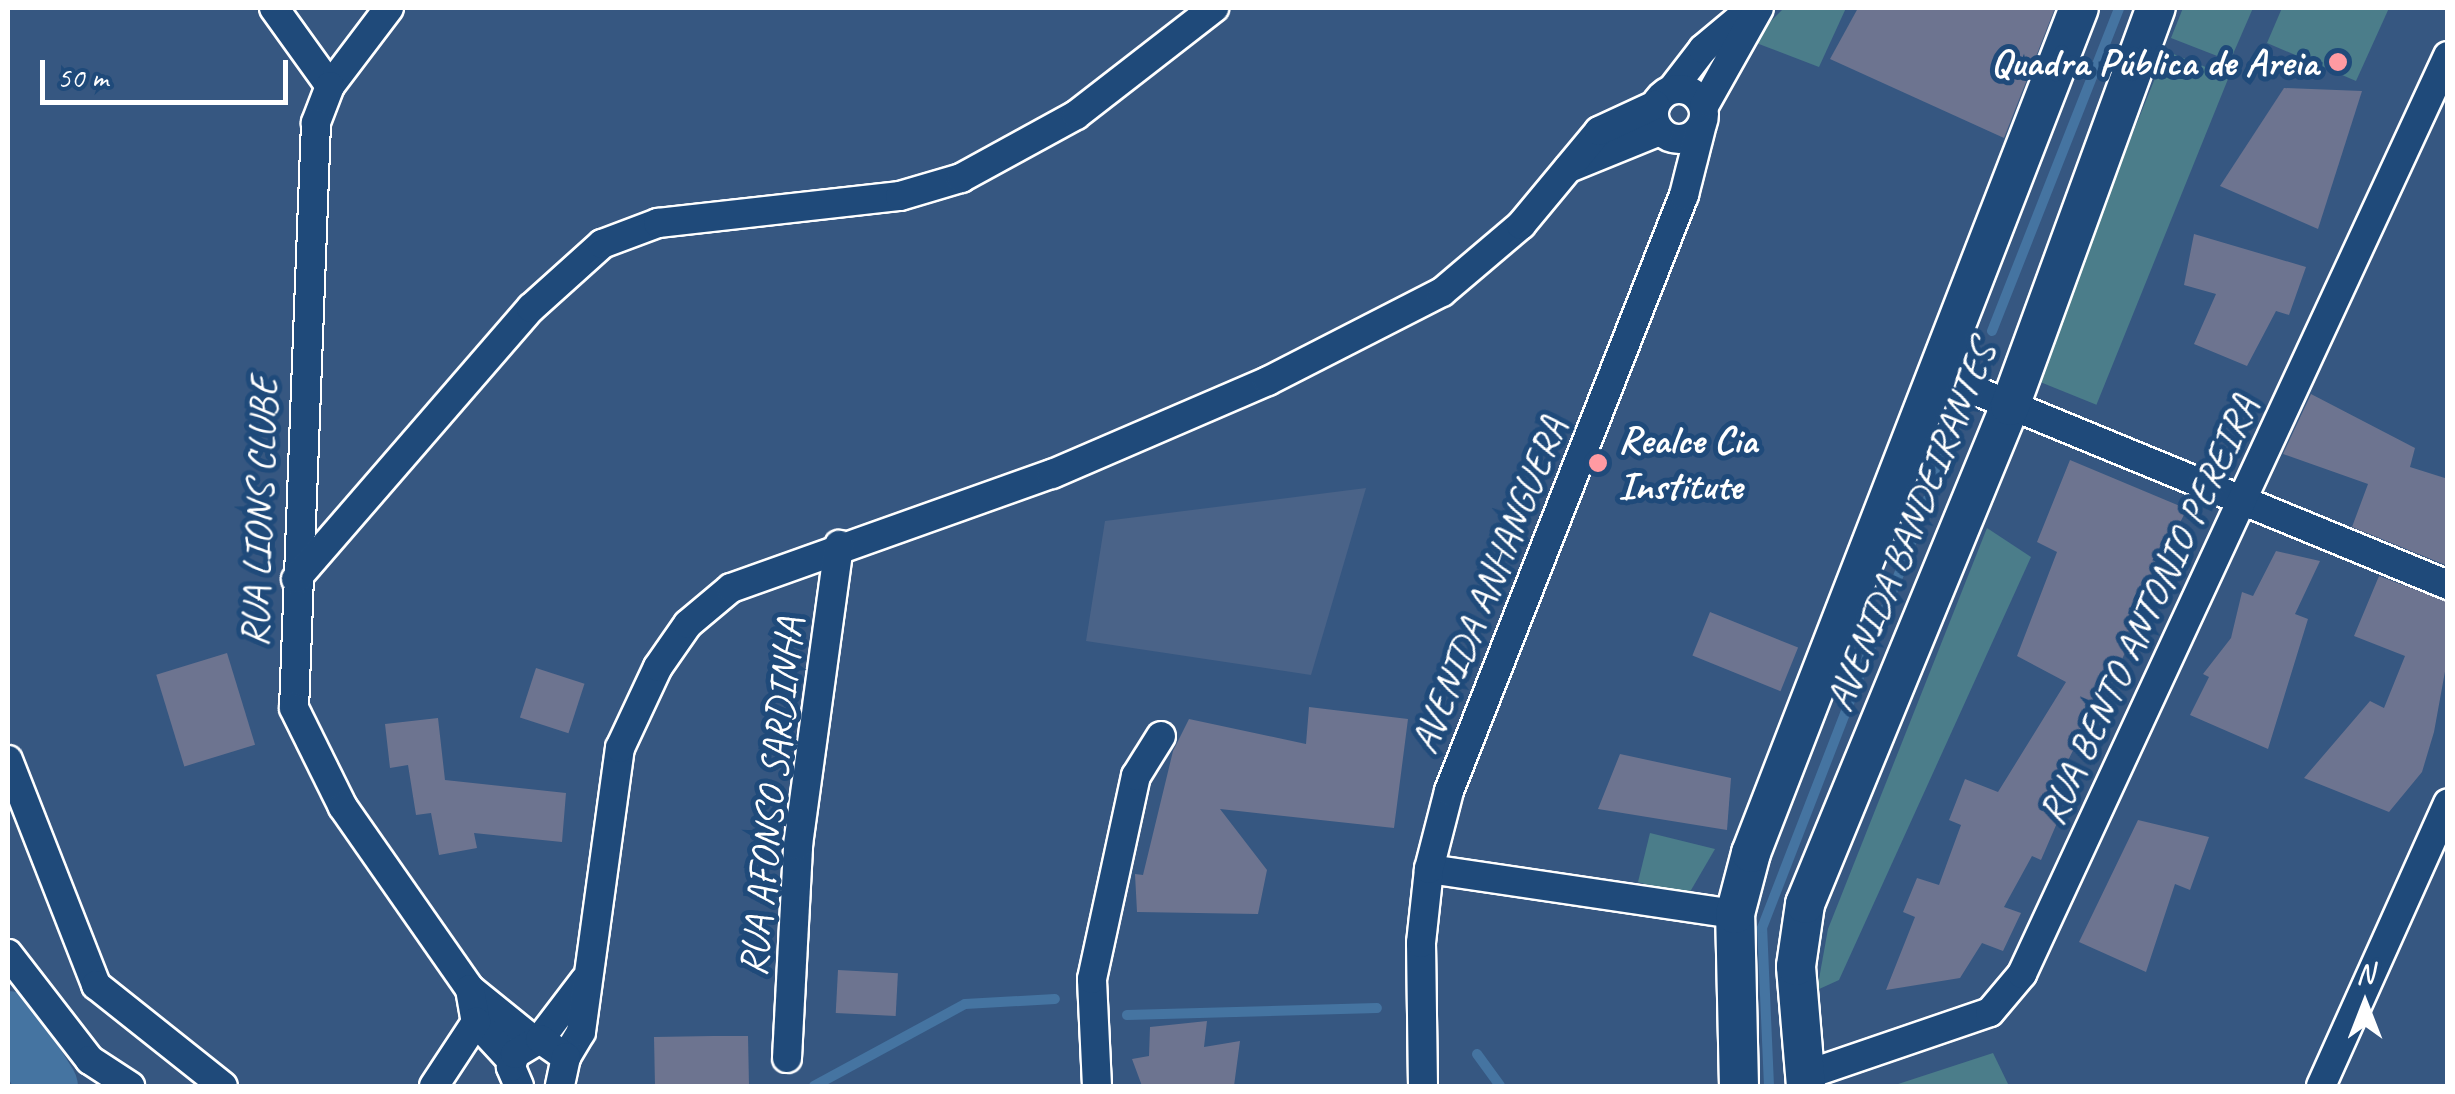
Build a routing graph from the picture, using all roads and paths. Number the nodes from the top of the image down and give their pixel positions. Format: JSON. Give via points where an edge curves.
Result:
{"nodes":[{"id":1,"x":274,"y":8,"type":"edge"},
{"id":2,"x":389,"y":8,"type":"edge"},
{"id":3,"x":1214,"y":8,"type":"edge"},
{"id":4,"x":1756,"y":8,"type":"edge"},
{"id":5,"x":2079,"y":8,"type":"edge"},
{"id":6,"x":2156,"y":8,"type":"edge"},
{"id":7,"x":2448,"y":56,"type":"edge"},
{"id":8,"x":330,"y":86,"type":"junction"},
{"id":9,"x":1663,"y":108,"type":"junction"},
{"id":10,"x":1702,"y":117,"type":"junction"},
{"id":11,"x":1935,"y":374,"type":"junction"},
{"id":12,"x":2010,"y":406,"type":"junction"},
{"id":13,"x":2242,"y":503,"type":"junction"},
{"id":14,"x":838,"y":546,"type":"junction"},
{"id":15,"x":296,"y":579,"type":"junction"},
{"id":16,"x":2448,"y":585,"type":"edge"},
{"id":17,"x":1161,"y":736,"type":"dead end"},
{"id":18,"x":8,"y":760,"type":"edge"},
{"id":19,"x":2448,"y":803,"type":"edge"},
{"id":20,"x":1429,"y":869,"type":"junction"},
{"id":21,"x":1736,"y":914,"type":"junction"},
{"id":22,"x":8,"y":954,"type":"edge"},
{"id":23,"x":584,"y":982,"type":"junction"},
{"id":24,"x":470,"y":989,"type":"junction"},
{"id":25,"x":476,"y":1022,"type":"junction"},
{"id":26,"x":537,"y":1040,"type":"junction"},
{"id":27,"x":787,"y":1058,"type":"dead end"},
{"id":28,"x":512,"y":1075,"type":"edge"},
{"id":29,"x":566,"y":1077,"type":"edge"},
{"id":30,"x":1806,"y":1081,"type":"edge"},
{"id":31,"x":130,"y":1086,"type":"edge"},
{"id":32,"x":223,"y":1086,"type":"edge"},
{"id":33,"x":434,"y":1086,"type":"edge"},
{"id":34,"x":1097,"y":1086,"type":"edge"},
{"id":35,"x":1423,"y":1086,"type":"edge"},
{"id":36,"x":1739,"y":1086,"type":"edge"},
{"id":37,"x":2321,"y":1086,"type":"edge"}],
"edges":[{"from":1,"to":8,"type":"street"},
{"from":2,"to":8,"type":"street"},
{"from":3,"to":15,"type":"street","via":[[1076,115],[961,178],[900,196],[658,223],[602,244],[532,308]]},
{"from":4,"to":9,"type":"street","via":[[1703,49]]},
{"from":4,"to":10,"type":"street","name":"AVENIDA ANHANGUERA"},
{"from":5,"to":11,"type":"street","name":"AVENIDA BANDEIRANTES"},
{"from":6,"to":12,"type":"street","name":"AVENIDA BANDEIRANTES"},
{"from":7,"to":13,"type":"street","name":"RUA BENTO ANTONIO PEREIRA"},
{"from":8,"to":15,"type":"street","name":"RUA LIONS CLUBE","via":[[312,151]]},
{"from":9,"to":10,"type":"street","via":[[1694,93]]},
{"from":9,"to":10,"type":"street","via":[[1681,139]]},
{"from":9,"to":14,"type":"street","via":[[1599,131],[1520,225],[1442,292],[1268,381],[1124,444],[951,512]]},
{"from":10,"to":20,"type":"street","name":"AVENIDA ANHANGUERA","via":[[1678,210],[1450,791]]},
{"from":11,"to":12,"type":"street"},
{"from":11,"to":21,"type":"street","name":"AVENIDA BANDEIRANTES","via":[[1751,853]]},
{"from":12,"to":13,"type":"street"},
{"from":12,"to":30,"type":"street","name":"AVENIDA BANDEIRANTES","via":[[1805,904],[1796,966]]},
{"from":13,"to":16,"type":"street"},
{"from":13,"to":30,"type":"street","name":"RUA BENTO ANTONIO PEREIRA","via":[[2024,972],[2002,1004]]},
{"from":14,"to":23,"type":"street","via":[[731,588],[688,624],[658,668],[620,748]]},
{"from":14,"to":27,"type":"street","name":"RUA AFONSO SARDINHA","via":[[798,845]]},
{"from":15,"to":24,"type":"street","name":"RUA LIONS CLUBE","via":[[293,676],[300,723],[343,808]]},
{"from":17,"to":34,"type":"street","via":[[1136,776],[1092,979]]},
{"from":18,"to":32,"type":"street","via":[[96,985]]},
{"from":19,"to":37,"type":"street"},
{"from":20,"to":21,"type":"street"},
{"from":20,"to":35,"type":"street","name":"AVENIDA ANHANGUERA","via":[[1421,943]]},
{"from":21,"to":36,"type":"street","name":"AVENIDA BANDEIRANTES"},
{"from":22,"to":31,"type":"street","via":[[90,1060]]},
{"from":23,"to":26,"type":"street"},
{"from":23,"to":29,"type":"street","via":[[581,1032]]},
{"from":24,"to":25,"type":"street","name":"RUA LIONS CLUBE"},
{"from":24,"to":26,"type":"street","name":"RUA LIONS CLUBE"},
{"from":25,"to":28,"type":"street"},
{"from":25,"to":33,"type":"street"},
{"from":26,"to":28,"type":"street"},
{"from":26,"to":29,"type":"street","name":"RUA LIONS CLUBE"}]}
